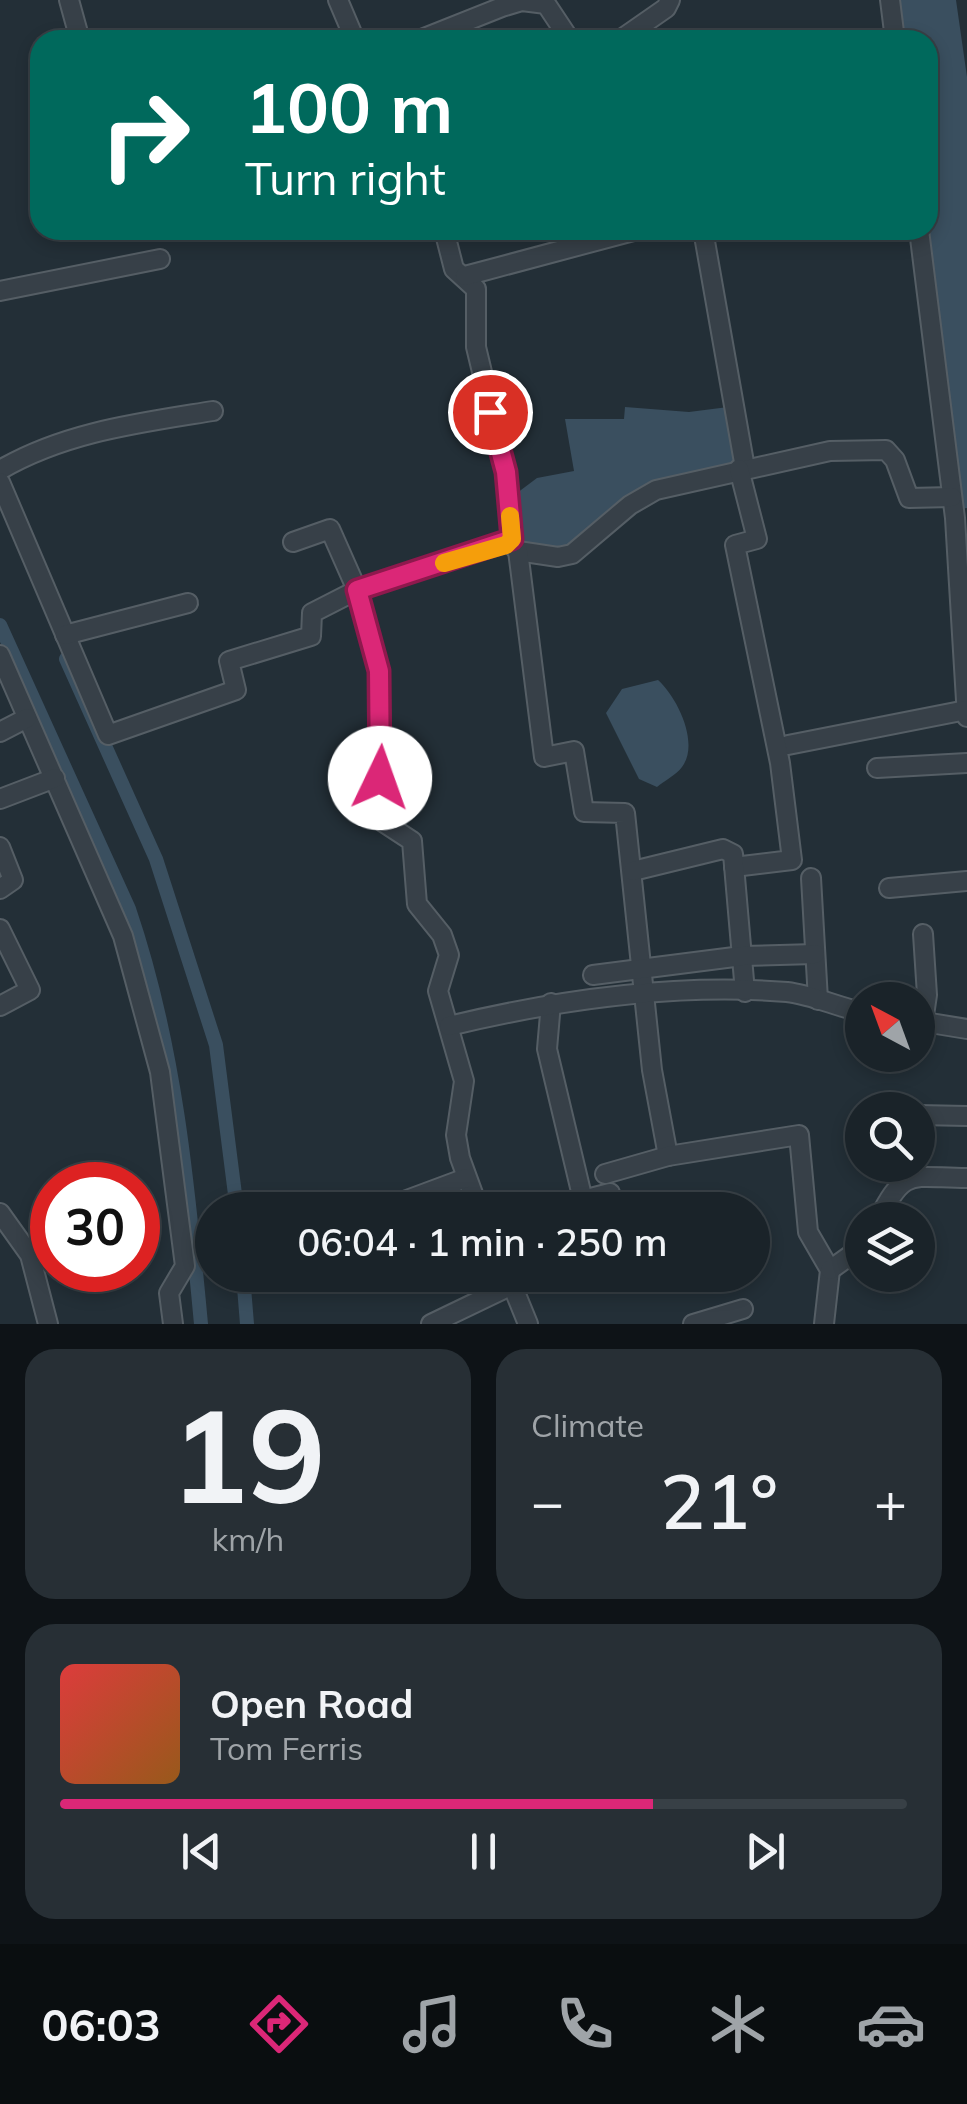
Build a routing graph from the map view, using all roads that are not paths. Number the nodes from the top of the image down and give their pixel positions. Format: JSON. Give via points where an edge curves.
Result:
{"nodes":[{"id":1,"x":69,"y":0,"type":"edge"},
{"id":2,"x":338,"y":0,"type":"edge"},
{"id":3,"x":670,"y":0,"type":"edge"},
{"id":4,"x":890,"y":0,"type":"edge"},
{"id":5,"x":77,"y":30,"type":"edge"},
{"id":6,"x":351,"y":30,"type":"edge"},
{"id":7,"x":446,"y":30,"type":"edge"},
{"id":8,"x":563,"y":30,"type":"edge"},
{"id":9,"x":634,"y":30,"type":"edge"},
{"id":10,"x":894,"y":30,"type":"edge"},
{"id":11,"x":446,"y":240,"type":"edge"},
{"id":12,"x":600,"y":240,"type":"edge"},
{"id":13,"x":704,"y":240,"type":"edge"},
{"id":14,"x":920,"y":240,"type":"edge"},
{"id":15,"x":160,"y":259,"type":"dead end"},
{"id":16,"x":465,"y":276,"type":"junction"},
{"id":17,"x":0,"y":291,"type":"edge"},
{"id":18,"x":213,"y":411,"type":"dead end"},
{"id":19,"x":742,"y":468,"type":"junction"},
{"id":20,"x":0,"y":470,"type":"edge"},
{"id":21,"x":0,"y":482,"type":"edge"},
{"id":22,"x":952,"y":497,"type":"junction"},
{"id":23,"x":961,"y":517,"type":"edge"},
{"id":24,"x":293,"y":542,"type":"dead end"},
{"id":25,"x":513,"y":547,"type":"junction"},
{"id":26,"x":357,"y":590,"type":"junction"},
{"id":27,"x":188,"y":603,"type":"dead end"},
{"id":28,"x":65,"y":635,"type":"junction"},
{"id":29,"x":0,"y":655,"type":"edge"},
{"id":30,"x":967,"y":714,"type":"edge"},
{"id":31,"x":27,"y":718,"type":"junction"},
{"id":32,"x":0,"y":732,"type":"edge"},
{"id":33,"x":788,"y":745,"type":"dead end"},
{"id":34,"x":967,"y":763,"type":"edge"},
{"id":35,"x":877,"y":768,"type":"dead end"},
{"id":36,"x":55,"y":778,"type":"junction"},
{"id":37,"x":0,"y":800,"type":"edge"},
{"id":38,"x":0,"y":847,"type":"edge"},
{"id":39,"x":734,"y":867,"type":"junction"},
{"id":40,"x":633,"y":870,"type":"junction"},
{"id":41,"x":811,"y":878,"type":"dead end"},
{"id":42,"x":967,"y":881,"type":"edge"},
{"id":43,"x":889,"y":888,"type":"dead end"},
{"id":44,"x":0,"y":889,"type":"edge"},
{"id":45,"x":0,"y":929,"type":"edge"},
{"id":46,"x":923,"y":934,"type":"dead end"},
{"id":47,"x":815,"y":954,"type":"junction"},
{"id":48,"x":742,"y":956,"type":"junction"},
{"id":49,"x":644,"y":969,"type":"junction"},
{"id":50,"x":593,"y":975,"type":"dead end"},
{"id":51,"x":926,"y":982,"type":"edge"},
{"id":52,"x":745,"y":992,"type":"junction"},
{"id":53,"x":647,"y":996,"type":"junction"},
{"id":54,"x":818,"y":1000,"type":"junction"},
{"id":55,"x":551,"y":1003,"type":"junction"},
{"id":56,"x":0,"y":1006,"type":"edge"},
{"id":57,"x":845,"y":1007,"type":"edge"},
{"id":58,"x":935,"y":1024,"type":"edge"},
{"id":59,"x":448,"y":1026,"type":"junction"},
{"id":60,"x":967,"y":1029,"type":"edge"},
{"id":61,"x":935,"y":1115,"type":"edge"},
{"id":62,"x":967,"y":1116,"type":"edge"},
{"id":63,"x":668,"y":1156,"type":"junction"},
{"id":64,"x":605,"y":1174,"type":"dead end"},
{"id":65,"x":466,"y":1178,"type":"junction"},
{"id":66,"x":967,"y":1178,"type":"edge"},
{"id":67,"x":428,"y":1192,"type":"edge"},
{"id":68,"x":472,"y":1192,"type":"edge"},
{"id":69,"x":581,"y":1192,"type":"edge"},
{"id":70,"x":887,"y":1202,"type":"edge"},
{"id":71,"x":0,"y":1213,"type":"edge"},
{"id":72,"x":845,"y":1260,"type":"edge"},
{"id":73,"x":830,"y":1270,"type":"junction"},
{"id":74,"x":488,"y":1292,"type":"edge"},
{"id":75,"x":515,"y":1292,"type":"edge"},
{"id":76,"x":743,"y":1310,"type":"dead end"},
{"id":77,"x":48,"y":1324,"type":"edge"},
{"id":78,"x":173,"y":1324,"type":"edge"},
{"id":79,"x":431,"y":1324,"type":"edge"},
{"id":80,"x":528,"y":1324,"type":"edge"},
{"id":81,"x":694,"y":1324,"type":"edge"},
{"id":82,"x":824,"y":1324,"type":"edge"}],
"edges":[{"from":1,"to":5,"type":"street"},
{"from":2,"to":6,"type":"street"},
{"from":3,"to":9,"type":"street"},
{"from":4,"to":10,"type":"street"},
{"from":7,"to":8,"type":"street","via":[[522,2],[546,4]]},
{"from":11,"to":16,"type":"street","via":[[454,270]]},
{"from":12,"to":16,"type":"street"},
{"from":13,"to":19,"type":"street"},
{"from":14,"to":22,"type":"street"},
{"from":15,"to":17,"type":"street"},
{"from":16,"to":25,"type":"street","via":[[476,289],[476,347],[506,472]]},
{"from":18,"to":20,"type":"street","via":[[40,446]]},
{"from":19,"to":22,"type":"street","via":[[874,448],[895,460],[908,498]]},
{"from":19,"to":25,"type":"street","via":[[645,495],[572,554]]},
{"from":19,"to":39,"type":"street","via":[[758,539],[735,545],[780,763],[792,860]]},
{"from":21,"to":28,"type":"street"},
{"from":22,"to":23,"type":"street"},
{"from":23,"to":30,"type":"street"},
{"from":24,"to":26,"type":"street","via":[[330,529]]},
{"from":25,"to":26,"type":"street"},
{"from":25,"to":40,"type":"street","via":[[544,757],[574,751],[584,812],[625,812]]},
{"from":26,"to":28,"type":"street","via":[[312,614],[311,636],[229,661],[236,690],[108,735]]},
{"from":26,"to":59,"type":"street","via":[[379,671],[383,822],[412,841],[416,904],[449,955],[438,991]]},
{"from":27,"to":28,"type":"street"},
{"from":29,"to":31,"type":"street"},
{"from":30,"to":33,"type":"street"},
{"from":31,"to":32,"type":"street"},
{"from":31,"to":36,"type":"street"},
{"from":34,"to":35,"type":"street"},
{"from":36,"to":37,"type":"street"},
{"from":36,"to":78,"type":"street","via":[[123,936],[160,1072],[185,1266],[169,1292]]},
{"from":38,"to":44,"type":"street","via":[[13,880]]},
{"from":39,"to":40,"type":"street","via":[[733,854],[723,849]]},
{"from":39,"to":48,"type":"street"},
{"from":40,"to":49,"type":"street"},
{"from":41,"to":47,"type":"street"},
{"from":42,"to":43,"type":"street"},
{"from":45,"to":56,"type":"street","via":[[30,990]]},
{"from":46,"to":51,"type":"street"},
{"from":47,"to":48,"type":"street"},
{"from":47,"to":54,"type":"street"},
{"from":48,"to":49,"type":"street"},
{"from":48,"to":52,"type":"street"},
{"from":49,"to":50,"type":"street"},
{"from":49,"to":53,"type":"street"},
{"from":52,"to":53,"type":"street"},
{"from":52,"to":54,"type":"street"},
{"from":53,"to":55,"type":"street"},
{"from":53,"to":63,"type":"street"},
{"from":54,"to":57,"type":"street"},
{"from":55,"to":59,"type":"street"},
{"from":55,"to":69,"type":"street","via":[[547,1049]]},
{"from":58,"to":60,"type":"street"},
{"from":59,"to":65,"type":"street","via":[[464,1081],[456,1135]]},
{"from":61,"to":62,"type":"street"},
{"from":63,"to":64,"type":"street"},
{"from":63,"to":73,"type":"street","via":[[799,1135],[808,1232]]},
{"from":65,"to":67,"type":"street"},
{"from":65,"to":68,"type":"street"},
{"from":66,"to":70,"type":"street","via":[[906,1178]]},
{"from":71,"to":77,"type":"street","via":[[30,1255]]},
{"from":72,"to":73,"type":"street"},
{"from":73,"to":82,"type":"street"},
{"from":74,"to":79,"type":"street"},
{"from":75,"to":80,"type":"street"},
{"from":76,"to":81,"type":"street"}]}
